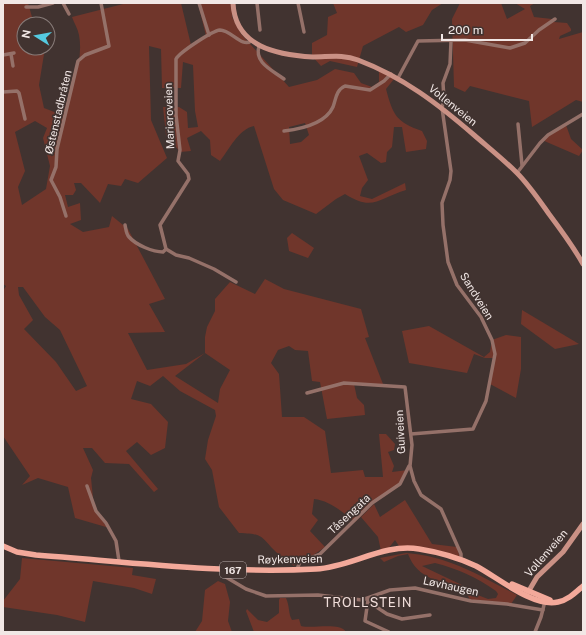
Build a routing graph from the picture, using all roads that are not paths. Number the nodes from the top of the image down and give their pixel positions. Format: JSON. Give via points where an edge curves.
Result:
{"nodes":[{"id":1,"x":53,"y":3,"type":"edge"},
{"id":2,"x":63,"y":3,"type":"edge"},
{"id":3,"x":101,"y":3,"type":"edge"},
{"id":4,"x":199,"y":3,"type":"edge"},
{"id":5,"x":233,"y":3,"type":"edge"},
{"id":6,"x":257,"y":3,"type":"edge"},
{"id":7,"x":298,"y":3,"type":"edge"},
{"id":8,"x":26,"y":7,"type":"dead end"},
{"id":9,"x":69,"y":14,"type":"dead end"},
{"id":10,"x":555,"y":19,"type":"dead end"},
{"id":11,"x":260,"y":30,"type":"dead end"},
{"id":12,"x":304,"y":32,"type":"dead end"},
{"id":13,"x":209,"y":35,"type":"junction"},
{"id":14,"x":252,"y":41,"type":"junction"},
{"id":15,"x":451,"y":41,"type":"junction"},
{"id":16,"x":259,"y":46,"type":"junction"},
{"id":17,"x":3,"y":55,"type":"edge"},
{"id":18,"x":13,"y":66,"type":"dead end"},
{"id":19,"x":391,"y":74,"type":"junction"},
{"id":20,"x":398,"y":78,"type":"junction"},
{"id":21,"x":284,"y":79,"type":"dead end"},
{"id":22,"x":3,"y":92,"type":"edge"},
{"id":23,"x":442,"y":108,"type":"junction"},
{"id":24,"x":583,"y":114,"type":"edge"},
{"id":25,"x":25,"y":119,"type":"dead end"},
{"id":26,"x":518,"y":124,"type":"dead end"},
{"id":27,"x":284,"y":131,"type":"dead end"},
{"id":28,"x":522,"y":166,"type":"junction"},
{"id":29,"x":517,"y":173,"type":"junction"},
{"id":30,"x":66,"y":216,"type":"dead end"},
{"id":31,"x":125,"y":225,"type":"dead end"},
{"id":32,"x":166,"y":249,"type":"junction"},
{"id":33,"x":583,"y":264,"type":"edge"},
{"id":34,"x":236,"y":282,"type":"dead end"},
{"id":35,"x":307,"y":393,"type":"dead end"},
{"id":36,"x":411,"y":434,"type":"junction"},
{"id":37,"x":410,"y":466,"type":"junction"},
{"id":38,"x":87,"y":486,"type":"dead end"},
{"id":39,"x":583,"y":524,"type":"edge"},
{"id":40,"x":3,"y":546,"type":"edge"},
{"id":41,"x":461,"y":560,"type":"junction"},
{"id":42,"x":119,"y":561,"type":"junction"},
{"id":43,"x":223,"y":569,"type":"junction"},
{"id":44,"x":297,"y":570,"type":"junction"},
{"id":45,"x":583,"y":586,"type":"edge"},
{"id":46,"x":527,"y":593,"type":"junction"},
{"id":47,"x":368,"y":600,"type":"junction"},
{"id":48,"x":545,"y":600,"type":"junction"},
{"id":49,"x":543,"y":610,"type":"junction"},
{"id":50,"x":430,"y":614,"type":"dead end"},
{"id":51,"x":389,"y":632,"type":"edge"},
{"id":52,"x":535,"y":632,"type":"edge"}],
"edges":[{"from":1,"to":8,"type":"street"},
{"from":2,"to":9,"type":"street"},
{"from":3,"to":30,"type":"street","name":"Østenstadbråten","via":[[108,46],[85,55],[78,61],[51,180]]},
{"from":4,"to":13,"type":"street"},
{"from":5,"to":14,"type":"main road","name":"Vollenveien","via":[[238,25]]},
{"from":6,"to":11,"type":"street"},
{"from":7,"to":12,"type":"street"},
{"from":10,"to":15,"type":"street","via":[[516,47],[465,40]]},
{"from":13,"to":14,"type":"street","name":"Marieroveien","via":[[222,30],[244,42]]},
{"from":13,"to":32,"type":"street","name":"Marieroveien","via":[[185,48],[175,62],[176,115],[180,149],[178,160],[189,179],[160,225]]},
{"from":14,"to":16,"type":"main road","name":"Vollenveien"},
{"from":15,"to":20,"type":"street","via":[[418,41]]},
{"from":15,"to":23,"type":"street","via":[[450,64],[443,83]]},
{"from":16,"to":19,"type":"main road","name":"Vollenveien","via":[[272,51],[304,56],[347,56]]},
{"from":16,"to":21,"type":"street","via":[[260,61]]},
{"from":17,"to":18,"type":"street","via":[[12,54]]},
{"from":19,"to":20,"type":"main road","name":"Vollenveien"},
{"from":19,"to":27,"type":"street","via":[[370,90],[344,86],[340,88],[327,116],[320,121]]},
{"from":20,"to":23,"type":"main road","name":"Vollenveien"},
{"from":22,"to":25,"type":"street","via":[[19,93]]},
{"from":23,"to":29,"type":"main road","name":"Vollenveien"},
{"from":23,"to":36,"type":"street","name":"Sandveien","via":[[451,171],[442,203],[442,226],[448,262],[457,285],[481,317],[495,349],[495,363],[486,401],[473,429]]},
{"from":24,"to":28,"type":"street","via":[[548,135]]},
{"from":26,"to":28,"type":"street"},
{"from":28,"to":29,"type":"street"},
{"from":29,"to":33,"type":"main road","name":"Vollenveien"},
{"from":31,"to":32,"type":"street","via":[[128,236],[135,241],[154,251],[163,252]]},
{"from":32,"to":34,"type":"street","via":[[214,269]]},
{"from":35,"to":36,"type":"street","name":"Guiveien","via":[[344,383],[404,386],[407,390]]},
{"from":36,"to":37,"type":"street","name":"Guiveien"},
{"from":37,"to":41,"type":"street","name":"Guiveien","via":[[420,495],[441,509],[461,554]]},
{"from":37,"to":44,"type":"street","name":"Tåsengata","via":[[400,484],[372,503],[320,554],[300,562]]},
{"from":38,"to":42,"type":"street","via":[[96,511],[116,541]]},
{"from":39,"to":46,"type":"main road","name":"Vollenveien","via":[[563,552],[537,577]]},
{"from":40,"to":42,"type":"main road","name":"Røykenveien","number":"167","via":[[31,554]]},
{"from":41,"to":44,"type":"main road","name":"Røykenveien","number":"167","via":[[418,549],[399,548],[340,566]]},
{"from":41,"to":46,"type":"main road","name":"Røykenveien","number":"167"},
{"from":42,"to":43,"type":"main road","name":"Røykenveien","number":"167"},
{"from":43,"to":44,"type":"main road","name":"Røykenveien","number":"167"},
{"from":43,"to":47,"type":"street","name":"Løvhaugen","via":[[224,576],[246,589],[266,596],[318,595]]},
{"from":45,"to":48,"type":"main road","name":"Røykenveien","number":"167","via":[[562,601],[554,603]]},
{"from":46,"to":48,"type":"main road","name":"Røykenveien","number":"167"},
{"from":47,"to":49,"type":"street","name":"Løvhaugen","via":[[390,590],[414,588],[472,601]]},
{"from":47,"to":50,"type":"street","via":[[387,614],[402,619]]},
{"from":47,"to":51,"type":"street","via":[[365,621]]},
{"from":48,"to":49,"type":"street"},
{"from":49,"to":52,"type":"street"}]}
